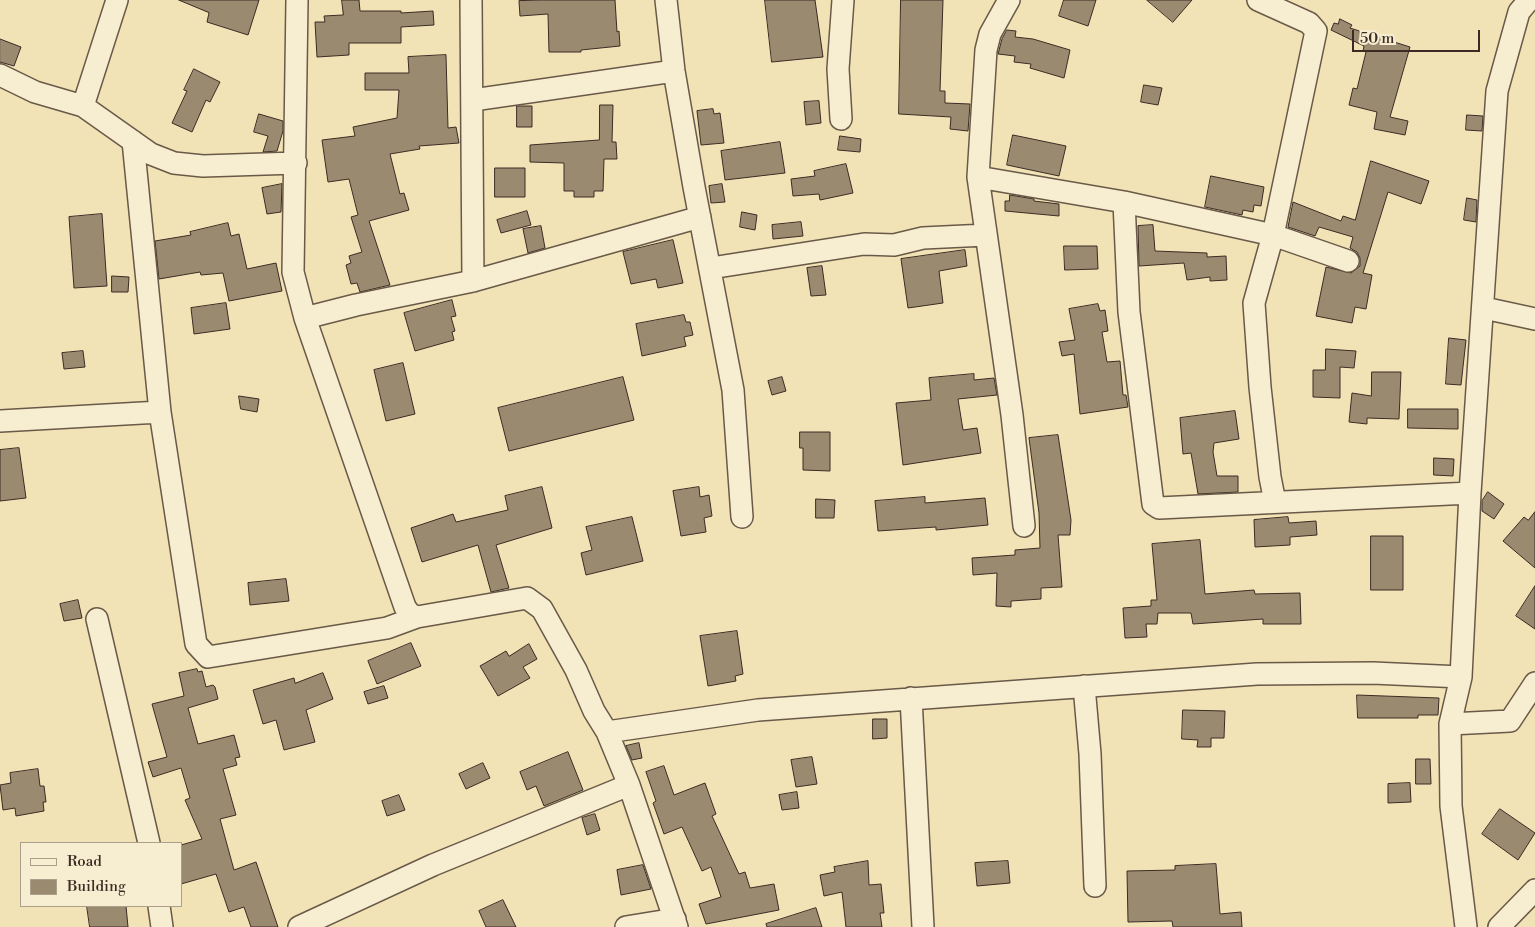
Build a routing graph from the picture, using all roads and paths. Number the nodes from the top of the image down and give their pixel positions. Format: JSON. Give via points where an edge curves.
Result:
{"nodes":[{"id":1,"x":117,"y":0,"type":"edge"},
{"id":2,"x":297,"y":0,"type":"edge"},
{"id":3,"x":471,"y":0,"type":"edge"},
{"id":4,"x":666,"y":0,"type":"edge"},
{"id":5,"x":843,"y":0,"type":"edge"},
{"id":6,"x":1009,"y":0,"type":"edge"},
{"id":7,"x":1258,"y":0,"type":"edge"},
{"id":8,"x":1522,"y":2,"type":"edge"},
{"id":9,"x":674,"y":71,"type":"junction"},
{"id":10,"x":0,"y":74,"type":"edge"},
{"id":11,"x":473,"y":100,"type":"junction"},
{"id":12,"x":82,"y":106,"type":"junction"},
{"id":13,"x":841,"y":119,"type":"dead end"},
{"id":14,"x":133,"y":141,"type":"junction"},
{"id":15,"x":296,"y":163,"type":"junction"},
{"id":16,"x":978,"y":177,"type":"junction"},
{"id":17,"x":1124,"y":202,"type":"junction"},
{"id":18,"x":700,"y":217,"type":"junction"},
{"id":19,"x":986,"y":235,"type":"junction"},
{"id":20,"x":1273,"y":235,"type":"junction"},
{"id":21,"x":1348,"y":261,"type":"dead end"},
{"id":22,"x":711,"y":268,"type":"junction"},
{"id":23,"x":473,"y":281,"type":"junction"},
{"id":24,"x":1484,"y":308,"type":"junction"},
{"id":25,"x":306,"y":318,"type":"junction"},
{"id":26,"x":1535,"y":319,"type":"edge"},
{"id":27,"x":160,"y":412,"type":"junction"},
{"id":28,"x":0,"y":421,"type":"edge"},
{"id":29,"x":1470,"y":493,"type":"junction"},
{"id":30,"x":1275,"y":502,"type":"junction"},
{"id":31,"x":742,"y":517,"type":"dead end"},
{"id":32,"x":1024,"y":526,"type":"dead end"},
{"id":33,"x":417,"y":617,"type":"junction"},
{"id":34,"x":97,"y":619,"type":"dead end"},
{"id":35,"x":1461,"y":677,"type":"junction"},
{"id":36,"x":1535,"y":683,"type":"edge"},
{"id":37,"x":1084,"y":686,"type":"junction"},
{"id":38,"x":912,"y":698,"type":"junction"},
{"id":39,"x":1450,"y":724,"type":"junction"},
{"id":40,"x":607,"y":732,"type":"junction"},
{"id":41,"x":629,"y":786,"type":"junction"},
{"id":42,"x":149,"y":842,"type":"edge"},
{"id":43,"x":1095,"y":886,"type":"dead end"},
{"id":44,"x":1535,"y":890,"type":"edge"},
{"id":45,"x":159,"y":907,"type":"edge"},
{"id":46,"x":676,"y":923,"type":"edge"},
{"id":47,"x":162,"y":927,"type":"edge"},
{"id":48,"x":299,"y":927,"type":"edge"},
{"id":49,"x":626,"y":927,"type":"edge"},
{"id":50,"x":923,"y":927,"type":"edge"},
{"id":51,"x":1466,"y":927,"type":"edge"},
{"id":52,"x":1499,"y":927,"type":"edge"}],
"edges":[{"from":1,"to":12,"type":"street"},
{"from":2,"to":15,"type":"street"},
{"from":3,"to":11,"type":"street"},
{"from":4,"to":9,"type":"street"},
{"from":5,"to":13,"type":"street","via":[[838,69]]},
{"from":6,"to":16,"type":"street","via":[[990,34],[986,50]]},
{"from":7,"to":20,"type":"street","via":[[1309,23],[1316,31]]},
{"from":8,"to":24,"type":"street","via":[[1497,91]]},
{"from":9,"to":11,"type":"street"},
{"from":9,"to":18,"type":"street"},
{"from":10,"to":12,"type":"street","via":[[35,92]]},
{"from":11,"to":23,"type":"street"},
{"from":12,"to":14,"type":"street"},
{"from":14,"to":15,"type":"street","via":[[151,154],[174,163],[203,166]]},
{"from":14,"to":27,"type":"street"},
{"from":15,"to":25,"type":"street","via":[[294,272]]},
{"from":16,"to":17,"type":"street"},
{"from":16,"to":19,"type":"street"},
{"from":17,"to":20,"type":"street"},
{"from":17,"to":30,"type":"street","via":[[1129,312],[1153,504],[1159,508]]},
{"from":18,"to":22,"type":"street"},
{"from":18,"to":23,"type":"street"},
{"from":19,"to":22,"type":"street","via":[[923,238],[894,245],[864,244]]},
{"from":19,"to":32,"type":"street"},
{"from":20,"to":21,"type":"street"},
{"from":20,"to":30,"type":"street","via":[[1254,303],[1260,387]]},
{"from":22,"to":31,"type":"street","via":[[733,390]]},
{"from":23,"to":25,"type":"street"},
{"from":24,"to":26,"type":"street"},
{"from":24,"to":29,"type":"street"},
{"from":25,"to":33,"type":"street","via":[[404,607]]},
{"from":27,"to":28,"type":"street"},
{"from":27,"to":33,"type":"street","via":[[196,644],[208,657],[387,628]]},
{"from":29,"to":30,"type":"street"},
{"from":29,"to":35,"type":"street"},
{"from":33,"to":40,"type":"street","via":[[527,598],[542,609]]},
{"from":34,"to":42,"type":"street"},
{"from":35,"to":37,"type":"street","via":[[1373,673],[1257,674]]},
{"from":35,"to":39,"type":"street"},
{"from":36,"to":39,"type":"street","via":[[1510,721]]},
{"from":37,"to":38,"type":"street"},
{"from":37,"to":43,"type":"street"},
{"from":38,"to":40,"type":"street","via":[[758,710]]},
{"from":38,"to":50,"type":"street"},
{"from":39,"to":51,"type":"street","via":[[1451,806]]},
{"from":40,"to":41,"type":"street"},
{"from":41,"to":46,"type":"street"},
{"from":41,"to":48,"type":"street","via":[[433,865]]},
{"from":44,"to":52,"type":"street"},
{"from":45,"to":47,"type":"street"},
{"from":46,"to":49,"type":"street"}]}
